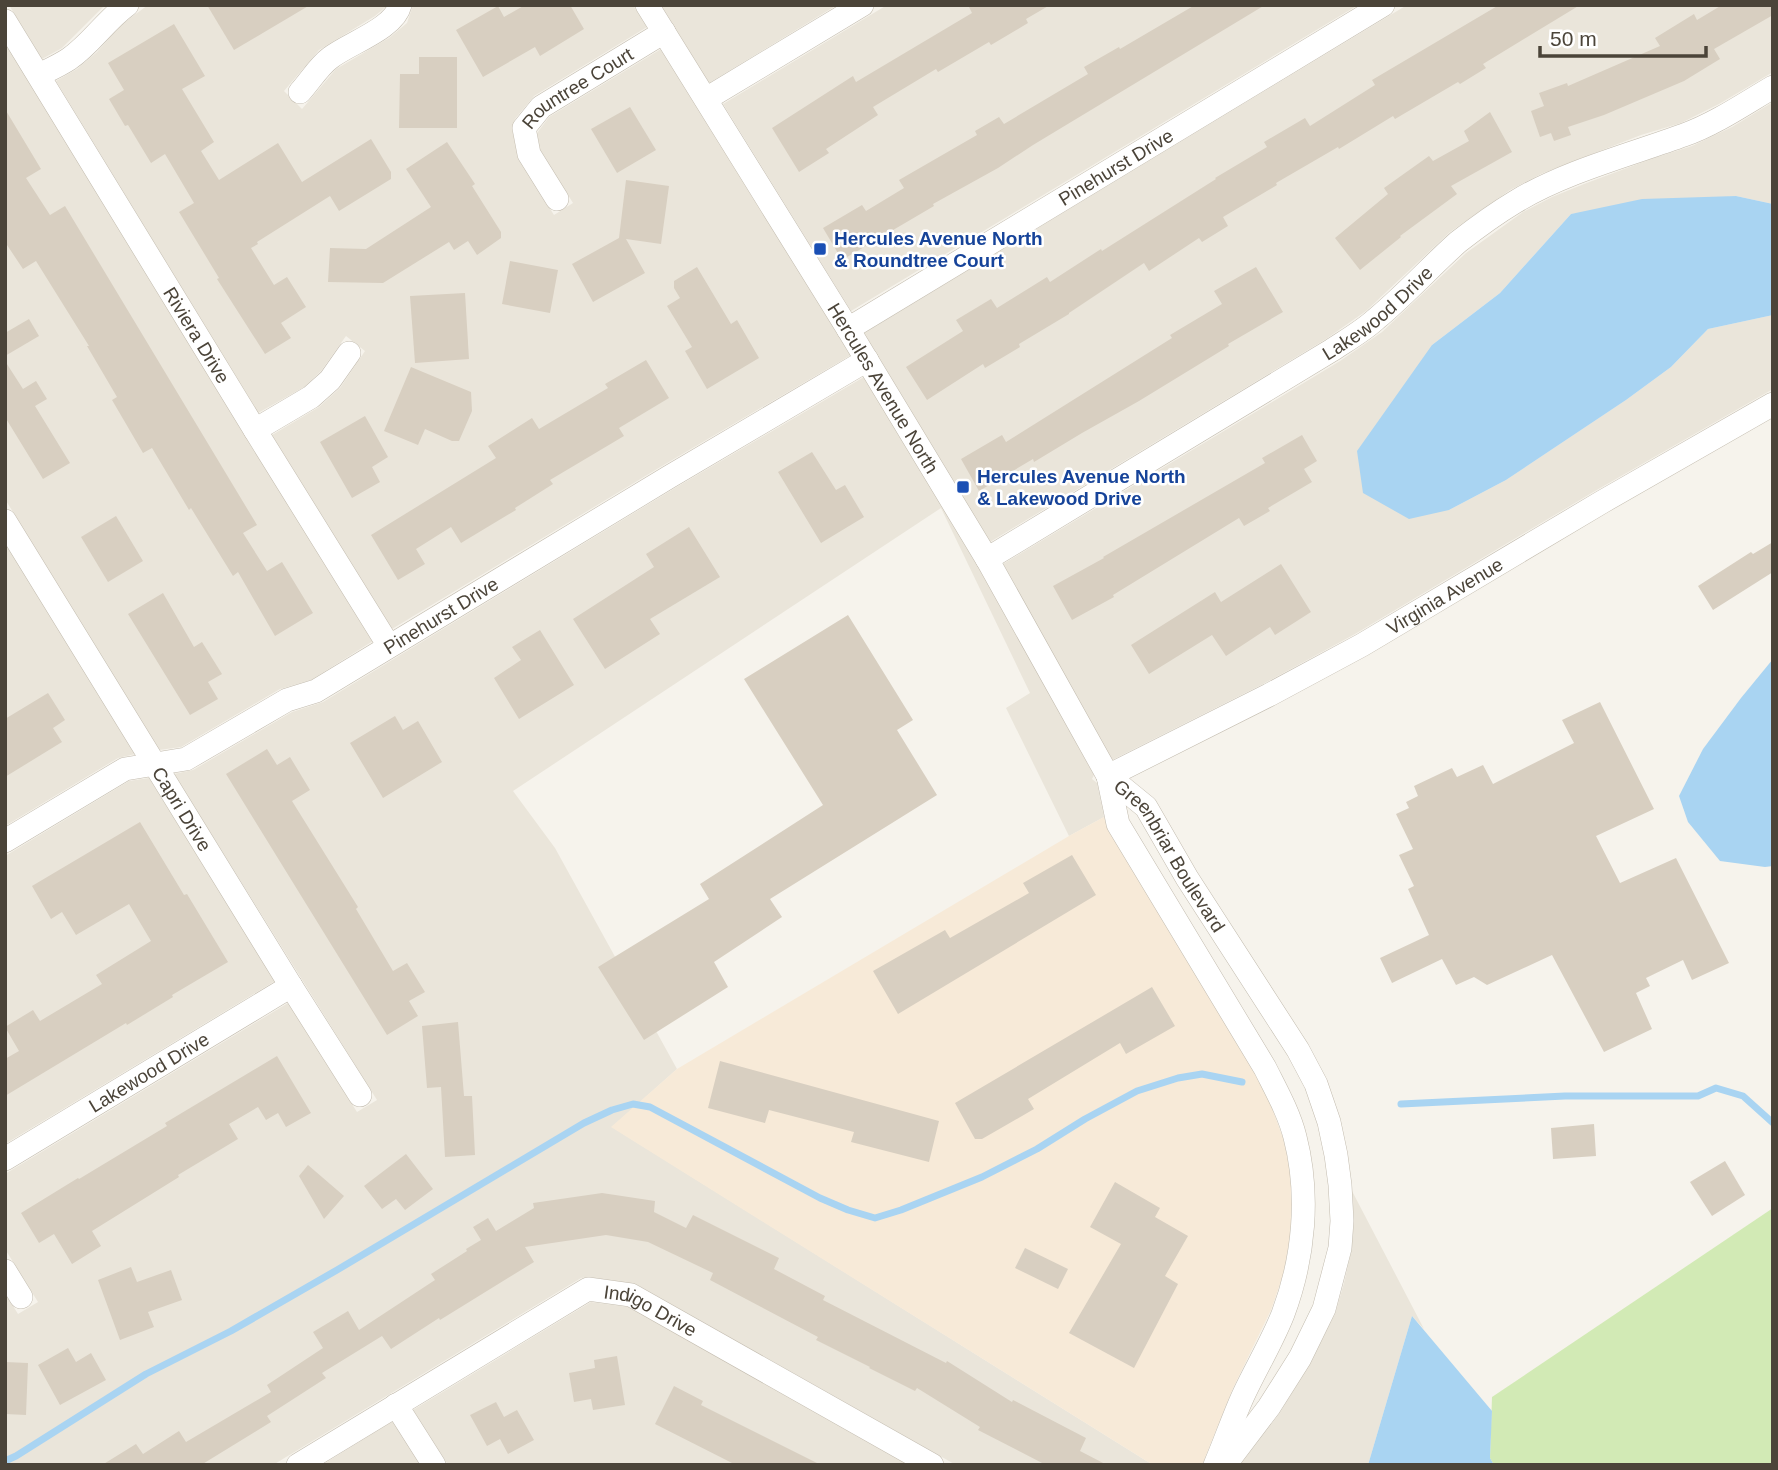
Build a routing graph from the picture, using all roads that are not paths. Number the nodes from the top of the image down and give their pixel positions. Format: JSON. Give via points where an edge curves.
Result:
{"nodes":[{"id":1,"x":127,"y":5,"type":"edge"},
{"id":2,"x":400,"y":5,"type":"edge"},
{"id":3,"x":647,"y":5,"type":"edge"},
{"id":4,"x":862,"y":5,"type":"edge"},
{"id":5,"x":1383,"y":5,"type":"edge"},
{"id":6,"x":5,"y":21,"type":"edge"},
{"id":7,"x":664,"y":32,"type":"junction"},
{"id":8,"x":39,"y":75,"type":"junction"},
{"id":9,"x":1773,"y":87,"type":"edge"},
{"id":10,"x":300,"y":92,"type":"dead end"},
{"id":11,"x":706,"y":99,"type":"junction"},
{"id":12,"x":557,"y":199,"type":"dead end"},
{"id":13,"x":848,"y":328,"type":"junction"},
{"id":14,"x":349,"y":353,"type":"dead end"},
{"id":15,"x":867,"y":360,"type":"junction"},
{"id":16,"x":1773,"y":404,"type":"edge"},
{"id":17,"x":255,"y":430,"type":"junction"},
{"id":18,"x":5,"y":521,"type":"edge"},
{"id":19,"x":987,"y":559,"type":"junction"},
{"id":20,"x":389,"y":646,"type":"junction"},
{"id":21,"x":154,"y":764,"type":"junction"},
{"id":22,"x":1108,"y":776,"type":"junction"},
{"id":23,"x":5,"y":841,"type":"edge"},
{"id":24,"x":291,"y":986,"type":"junction"},
{"id":25,"x":360,"y":1096,"type":"dead end"},
{"id":26,"x":5,"y":1159,"type":"edge"},
{"id":27,"x":5,"y":1271,"type":"edge"},
{"id":28,"x":21,"y":1297,"type":"dead end"},
{"id":29,"x":396,"y":1405,"type":"junction"},
{"id":30,"x":298,"y":1465,"type":"edge"},
{"id":31,"x":434,"y":1465,"type":"edge"},
{"id":32,"x":932,"y":1465,"type":"edge"},
{"id":33,"x":1215,"y":1465,"type":"edge"},
{"id":34,"x":1225,"y":1465,"type":"edge"}],
"edges":[{"from":1,"to":8,"type":"street","via":[[69,59]]},
{"from":2,"to":10,"type":"street","via":[[398,13],[382,27],[328,58]]},
{"from":3,"to":7,"type":"street","name":"Hercules Avenue North"},
{"from":4,"to":11,"type":"street"},
{"from":5,"to":13,"type":"street","name":"Pinehurst Drive"},
{"from":6,"to":8,"type":"street","name":"Riviera Drive"},
{"from":7,"to":11,"type":"street","name":"Hercules Avenue North"},
{"from":7,"to":12,"type":"street","name":"Rountree Court","via":[[541,107],[524,128],[529,154]]},
{"from":8,"to":17,"type":"street","name":"Riviera Drive"},
{"from":9,"to":19,"type":"street","name":"Lakewood Drive","via":[[1686,135],[1579,172],[1517,201],[1458,243],[1374,322]]},
{"from":11,"to":13,"type":"street","name":"Hercules Avenue North"},
{"from":13,"to":15,"type":"street","name":"Hercules Avenue North"},
{"from":14,"to":17,"type":"street","via":[[311,397]]},
{"from":15,"to":19,"type":"street","name":"Hercules Avenue North"},
{"from":15,"to":20,"type":"street","name":"Pinehurst Drive"},
{"from":16,"to":22,"type":"street","name":"Virginia Avenue","via":[[1362,645]]},
{"from":17,"to":20,"type":"street","name":"Riviera Drive"},
{"from":18,"to":21,"type":"street","name":"Capri Drive"},
{"from":19,"to":22,"type":"street","name":"Hercules Avenue North"},
{"from":20,"to":21,"type":"street","name":"Pinehurst Drive","via":[[316,691],[287,700],[186,759]]},
{"from":21,"to":23,"type":"street","name":"Pinehurst Drive","via":[[125,769]]},
{"from":21,"to":24,"type":"street","name":"Capri Drive"},
{"from":22,"to":33,"type":"street","name":"Greenbriar Boulevard","via":[[1118,824],[1265,1068],[1294,1135],[1301,1168],[1304,1207],[1295,1279]]},
{"from":22,"to":34,"type":"street","name":"Greenbriar Boulevard","via":[[1146,807],[1298,1051],[1316,1084],[1336,1155],[1340,1248],[1324,1309],[1269,1407]]},
{"from":24,"to":25,"type":"street","name":"Capri Drive"},
{"from":24,"to":26,"type":"street","name":"Lakewood Drive"},
{"from":27,"to":28,"type":"street"},
{"from":29,"to":30,"type":"street","name":"Indigo Drive"},
{"from":29,"to":31,"type":"street"},
{"from":29,"to":32,"type":"street","name":"Indigo Drive","via":[[587,1289],[631,1295]]}]}
